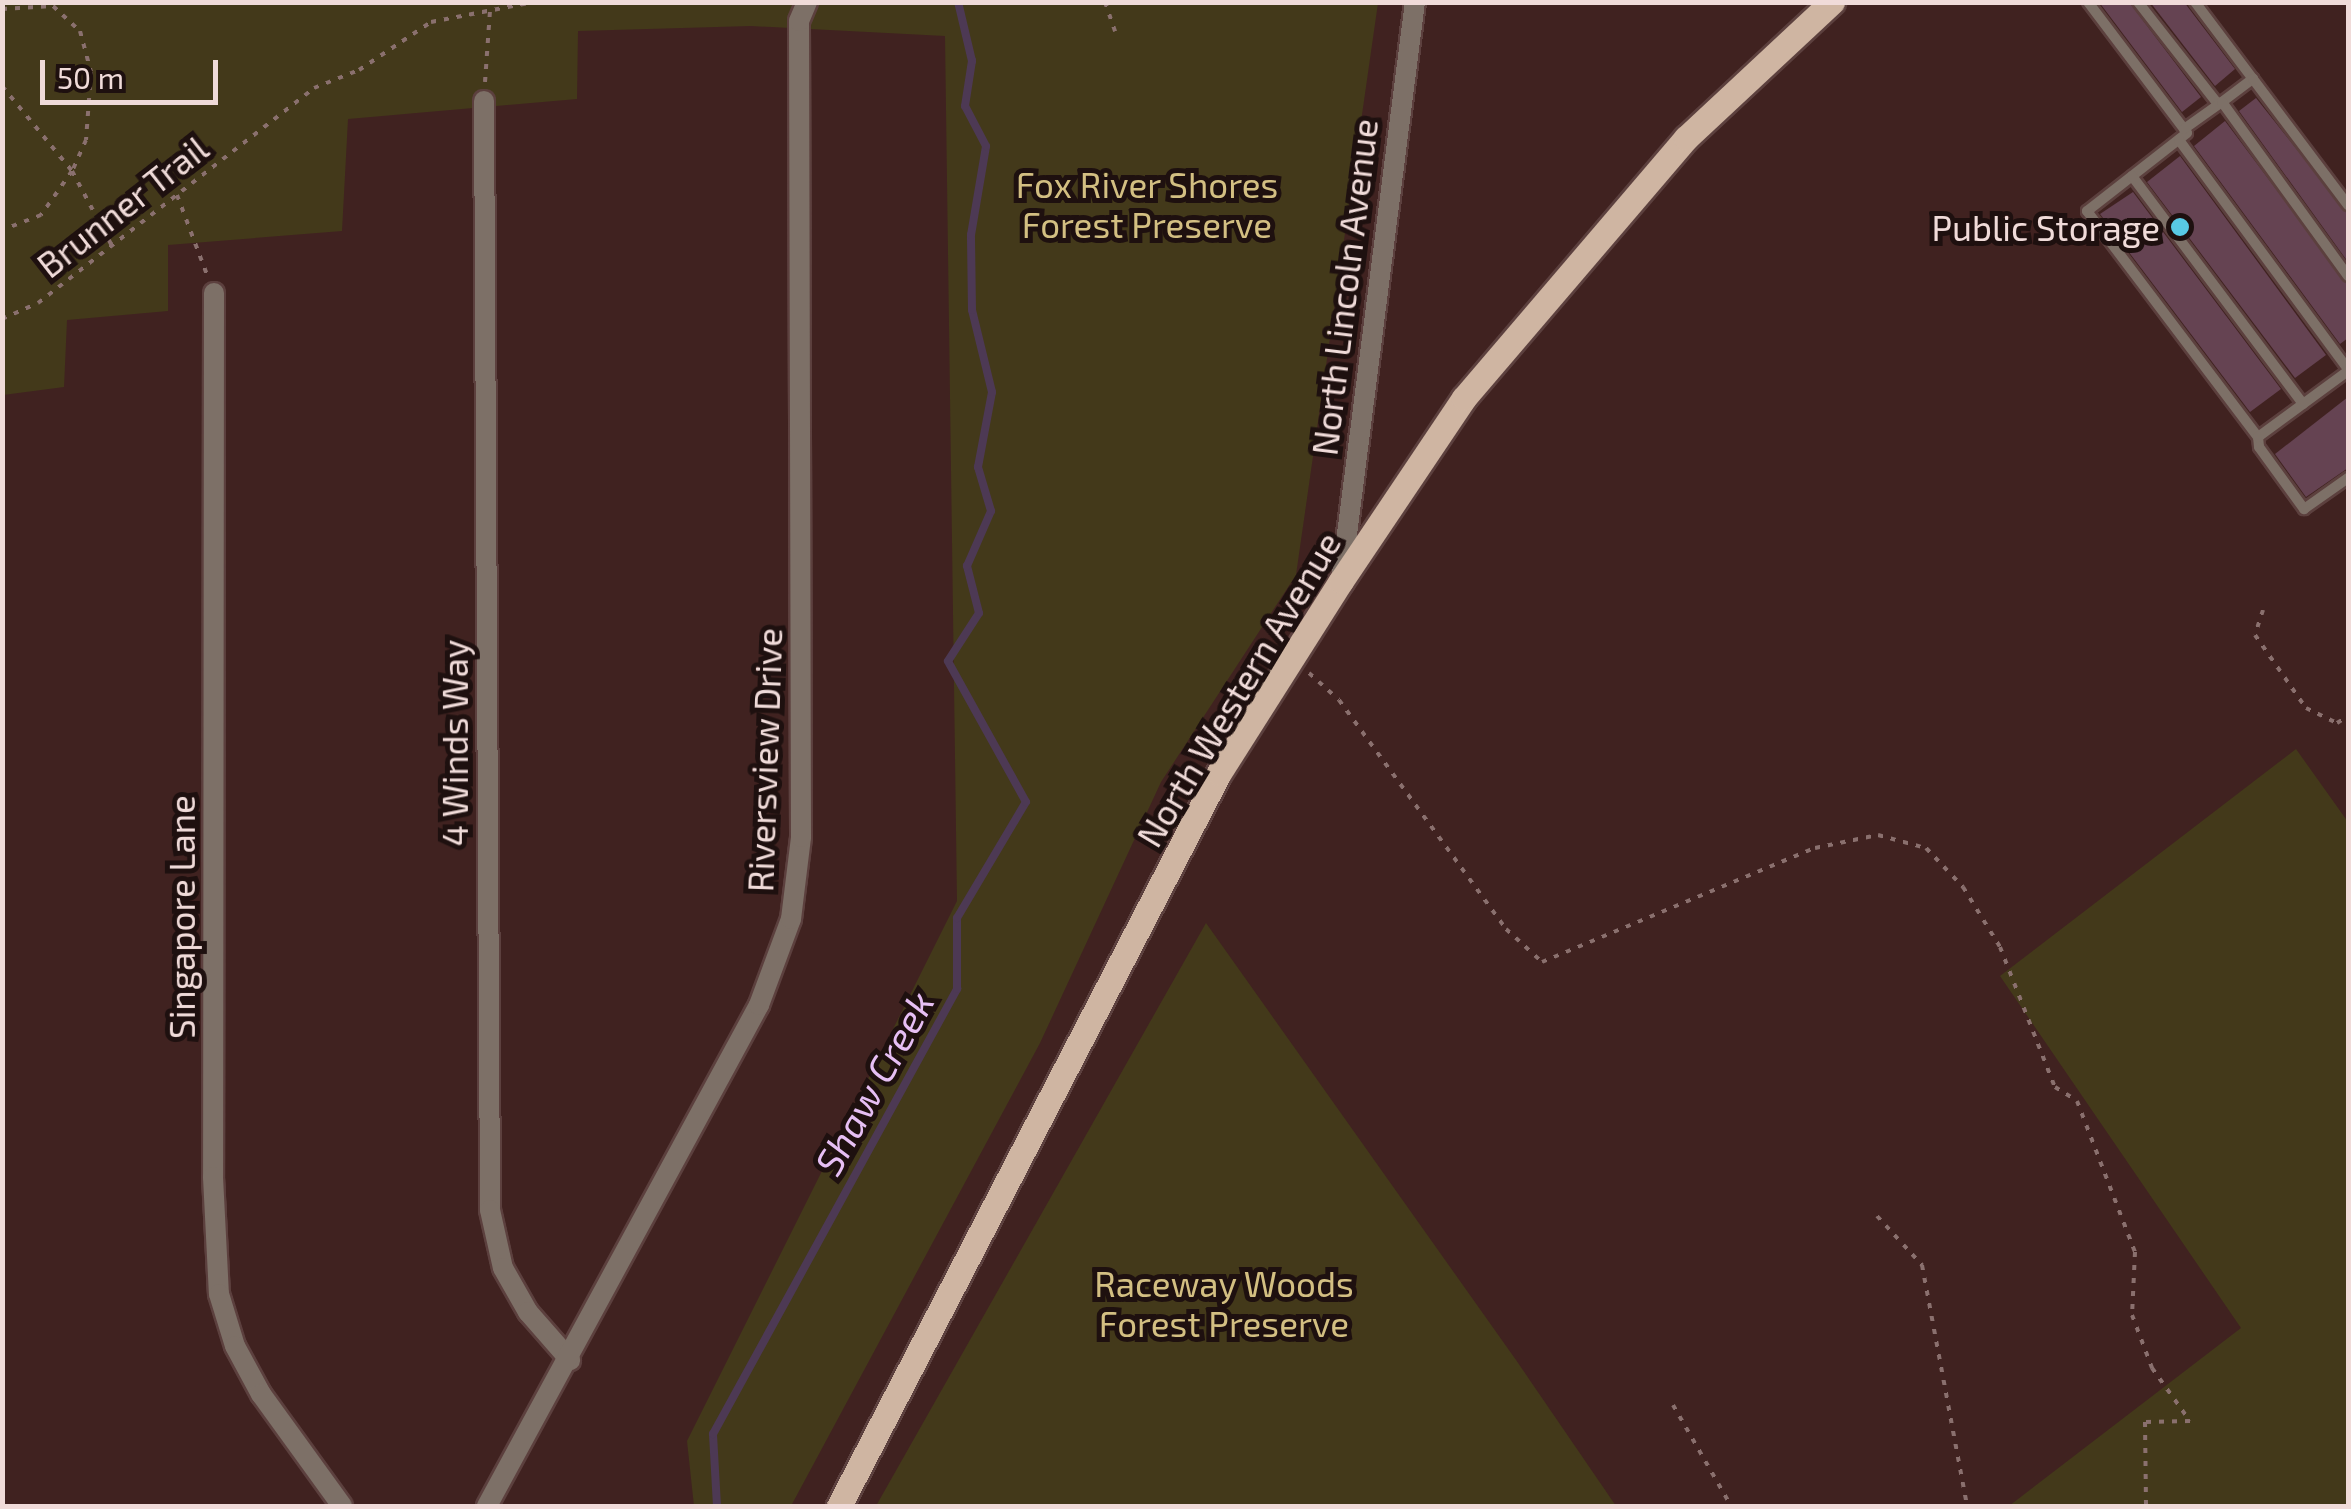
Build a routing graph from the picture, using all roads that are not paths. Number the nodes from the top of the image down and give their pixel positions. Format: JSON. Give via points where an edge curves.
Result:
{"nodes":[{"id":1,"x":807,"y":2,"type":"edge"},
{"id":2,"x":1415,"y":2,"type":"edge"},
{"id":3,"x":1832,"y":2,"type":"edge"},
{"id":4,"x":2088,"y":2,"type":"edge"},
{"id":5,"x":2138,"y":2,"type":"edge"},
{"id":6,"x":2195,"y":2,"type":"edge"},
{"id":7,"x":2252,"y":79,"type":"junction"},
{"id":8,"x":484,"y":101,"type":"road end"},
{"id":9,"x":2220,"y":103,"type":"junction"},
{"id":10,"x":2181,"y":134,"type":"junction"},
{"id":11,"x":2132,"y":176,"type":"junction"},
{"id":12,"x":2348,"y":205,"type":"edge"},
{"id":13,"x":2348,"y":276,"type":"edge"},
{"id":14,"x":214,"y":293,"type":"road end"},
{"id":15,"x":2348,"y":370,"type":"edge"},
{"id":16,"x":2304,"y":404,"type":"junction"},
{"id":17,"x":2258,"y":437,"type":"junction"},
{"id":18,"x":2348,"y":478,"type":"edge"},
{"id":19,"x":1341,"y":580,"type":"junction"},
{"id":20,"x":570,"y":1360,"type":"junction"},
{"id":21,"x":342,"y":1506,"type":"edge"},
{"id":22,"x":487,"y":1506,"type":"edge"},
{"id":23,"x":839,"y":1506,"type":"edge"}],
"edges":[{"from":1,"to":20,"type":"street","name":"Riversview Drive","via":[[799,21],[801,836],[791,920],[759,1004]]},
{"from":2,"to":19,"type":"street","name":"North Lincoln Avenue"},
{"from":3,"to":19,"type":"main road","name":"North Western Avenue","via":[[1686,138],[1476,384]]},
{"from":4,"to":10,"type":"lane"},
{"from":5,"to":9,"type":"lane"},
{"from":6,"to":7,"type":"lane"},
{"from":7,"to":9,"type":"lane"},
{"from":7,"to":12,"type":"lane"},
{"from":8,"to":20,"type":"street","name":"4 Winds Way","via":[[490,1210],[504,1268],[528,1312]]},
{"from":9,"to":10,"type":"lane"},
{"from":9,"to":13,"type":"lane"},
{"from":10,"to":11,"type":"lane"},
{"from":10,"to":15,"type":"lane"},
{"from":11,"to":16,"type":"lane"},
{"from":11,"to":17,"type":"lane","via":[[2087,211]]},
{"from":14,"to":21,"type":"street","name":"Singapore Lane","via":[[213,1177],[219,1294],[235,1346],[261,1394]]},
{"from":15,"to":16,"type":"lane"},
{"from":16,"to":17,"type":"lane"},
{"from":17,"to":18,"type":"lane","via":[[2304,509]]},
{"from":19,"to":23,"type":"main road","name":"North Western Avenue","via":[[1219,773]]},
{"from":20,"to":22,"type":"street","name":"Riversview Drive"}]}
